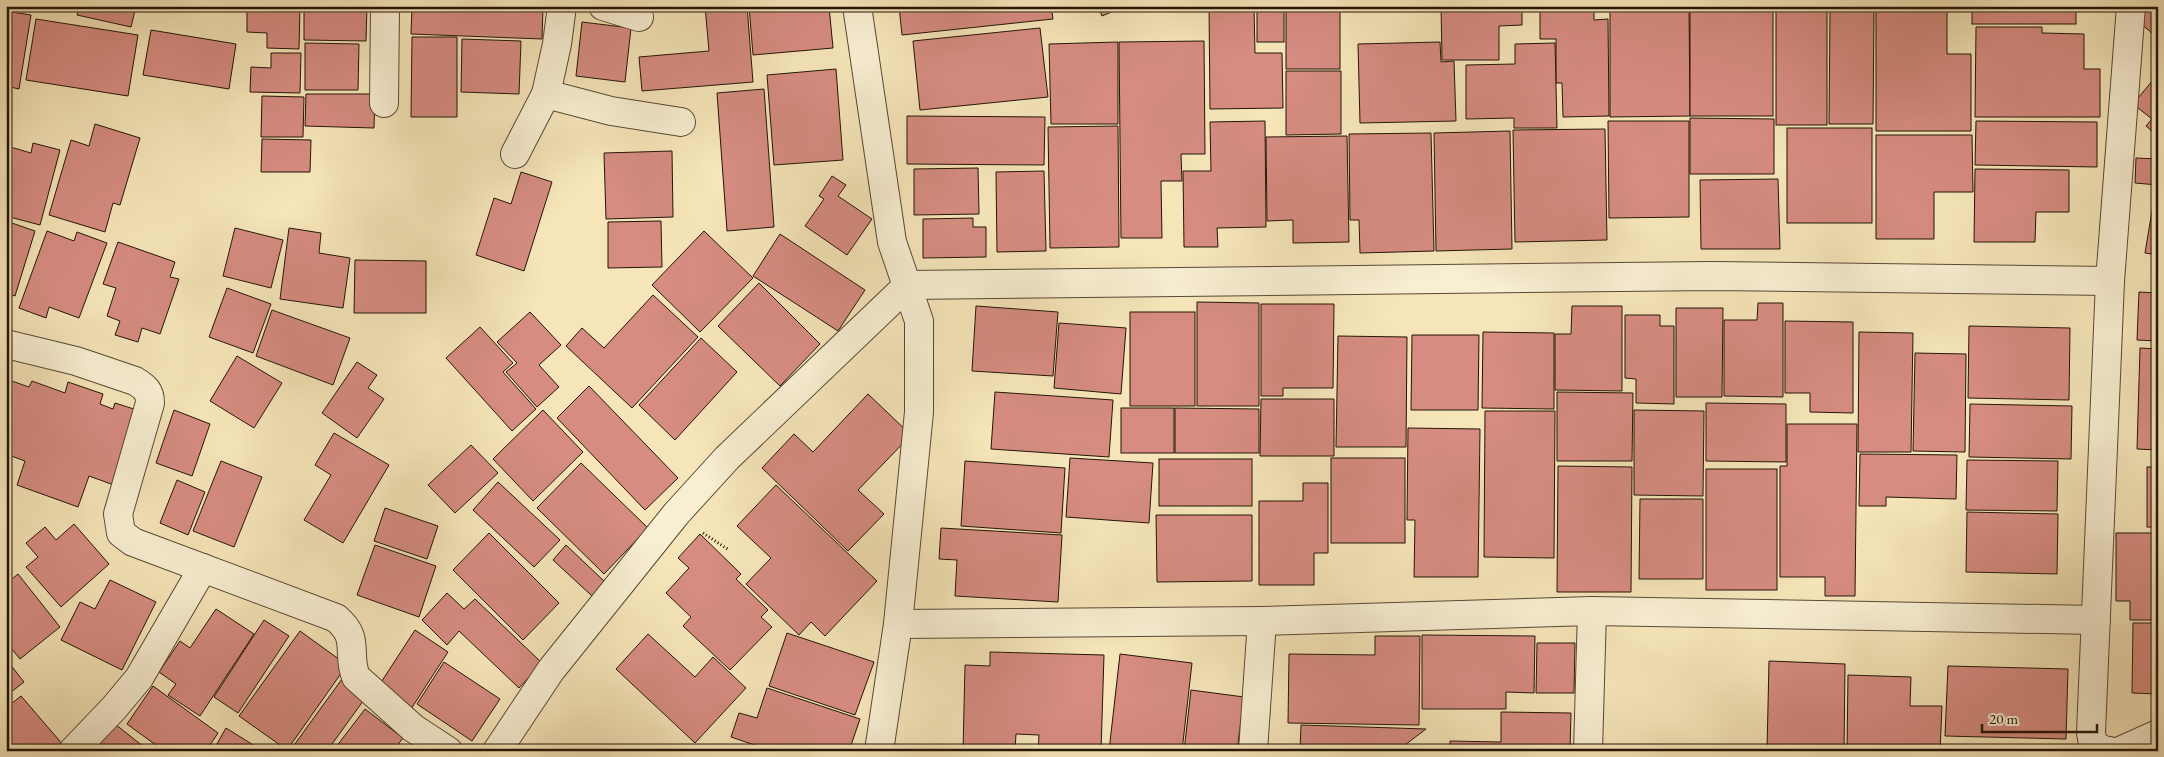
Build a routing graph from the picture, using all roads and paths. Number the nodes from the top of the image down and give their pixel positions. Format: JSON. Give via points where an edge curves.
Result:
{"nodes":[{"id":1,"x":384,"y":6,"type":"edge"},
{"id":2,"x":562,"y":6,"type":"edge"},
{"id":3,"x":603,"y":6,"type":"edge"},
{"id":4,"x":857,"y":6,"type":"edge"},
{"id":5,"x":2131,"y":6,"type":"edge"},
{"id":6,"x":640,"y":17,"type":"dead end"},
{"id":7,"x":546,"y":94,"type":"junction"},
{"id":8,"x":384,"y":103,"type":"dead end"},
{"id":9,"x":682,"y":122,"type":"dead end"},
{"id":10,"x":515,"y":154,"type":"dead end"},
{"id":11,"x":2110,"y":281,"type":"junction"},
{"id":12,"x":908,"y":285,"type":"junction"},
{"id":13,"x":6,"y":344,"type":"edge"},
{"id":14,"x":203,"y":568,"type":"junction"},
{"id":15,"x":1592,"y":611,"type":"junction"},
{"id":16,"x":2096,"y":620,"type":"junction"},
{"id":17,"x":1262,"y":621,"type":"junction"},
{"id":18,"x":898,"y":624,"type":"junction"},
{"id":19,"x":2158,"y":734,"type":"edge"},
{"id":20,"x":72,"y":751,"type":"edge"},
{"id":21,"x":448,"y":751,"type":"edge"},
{"id":22,"x":497,"y":751,"type":"edge"},
{"id":23,"x":879,"y":751,"type":"edge"},
{"id":24,"x":1253,"y":751,"type":"edge"},
{"id":25,"x":1588,"y":751,"type":"edge"},
{"id":26,"x":2110,"y":751,"type":"edge"},
{"id":27,"x":2120,"y":751,"type":"edge"}],
"edges":[{"from":1,"to":8,"type":"street"},
{"from":2,"to":7,"type":"street"},
{"from":3,"to":6,"type":"street"},
{"from":4,"to":12,"type":"street","via":[[892,242]]},
{"from":5,"to":11,"type":"street"},
{"from":7,"to":9,"type":"street","via":[[611,111]]},
{"from":7,"to":10,"type":"street"},
{"from":11,"to":12,"type":"street","via":[[1712,276]]},
{"from":11,"to":16,"type":"street"},
{"from":12,"to":18,"type":"street","via":[[919,320],[919,412]]},
{"from":12,"to":22,"type":"street","via":[[727,458],[676,514],[551,670]]},
{"from":13,"to":14,"type":"street","via":[[76,361],[135,381],[148,390],[150,403],[118,514],[121,533],[133,542]]},
{"from":14,"to":20,"type":"street","via":[[139,678]]},
{"from":14,"to":21,"type":"street","via":[[336,618],[347,627],[351,638],[352,666],[360,682],[414,728]]},
{"from":15,"to":16,"type":"street"},
{"from":15,"to":17,"type":"street"},
{"from":15,"to":25,"type":"street"},
{"from":16,"to":26,"type":"street","via":[[2091,733],[2093,744]]},
{"from":17,"to":18,"type":"street"},
{"from":17,"to":24,"type":"street"},
{"from":18,"to":23,"type":"street"},
{"from":19,"to":27,"type":"street"}]}
